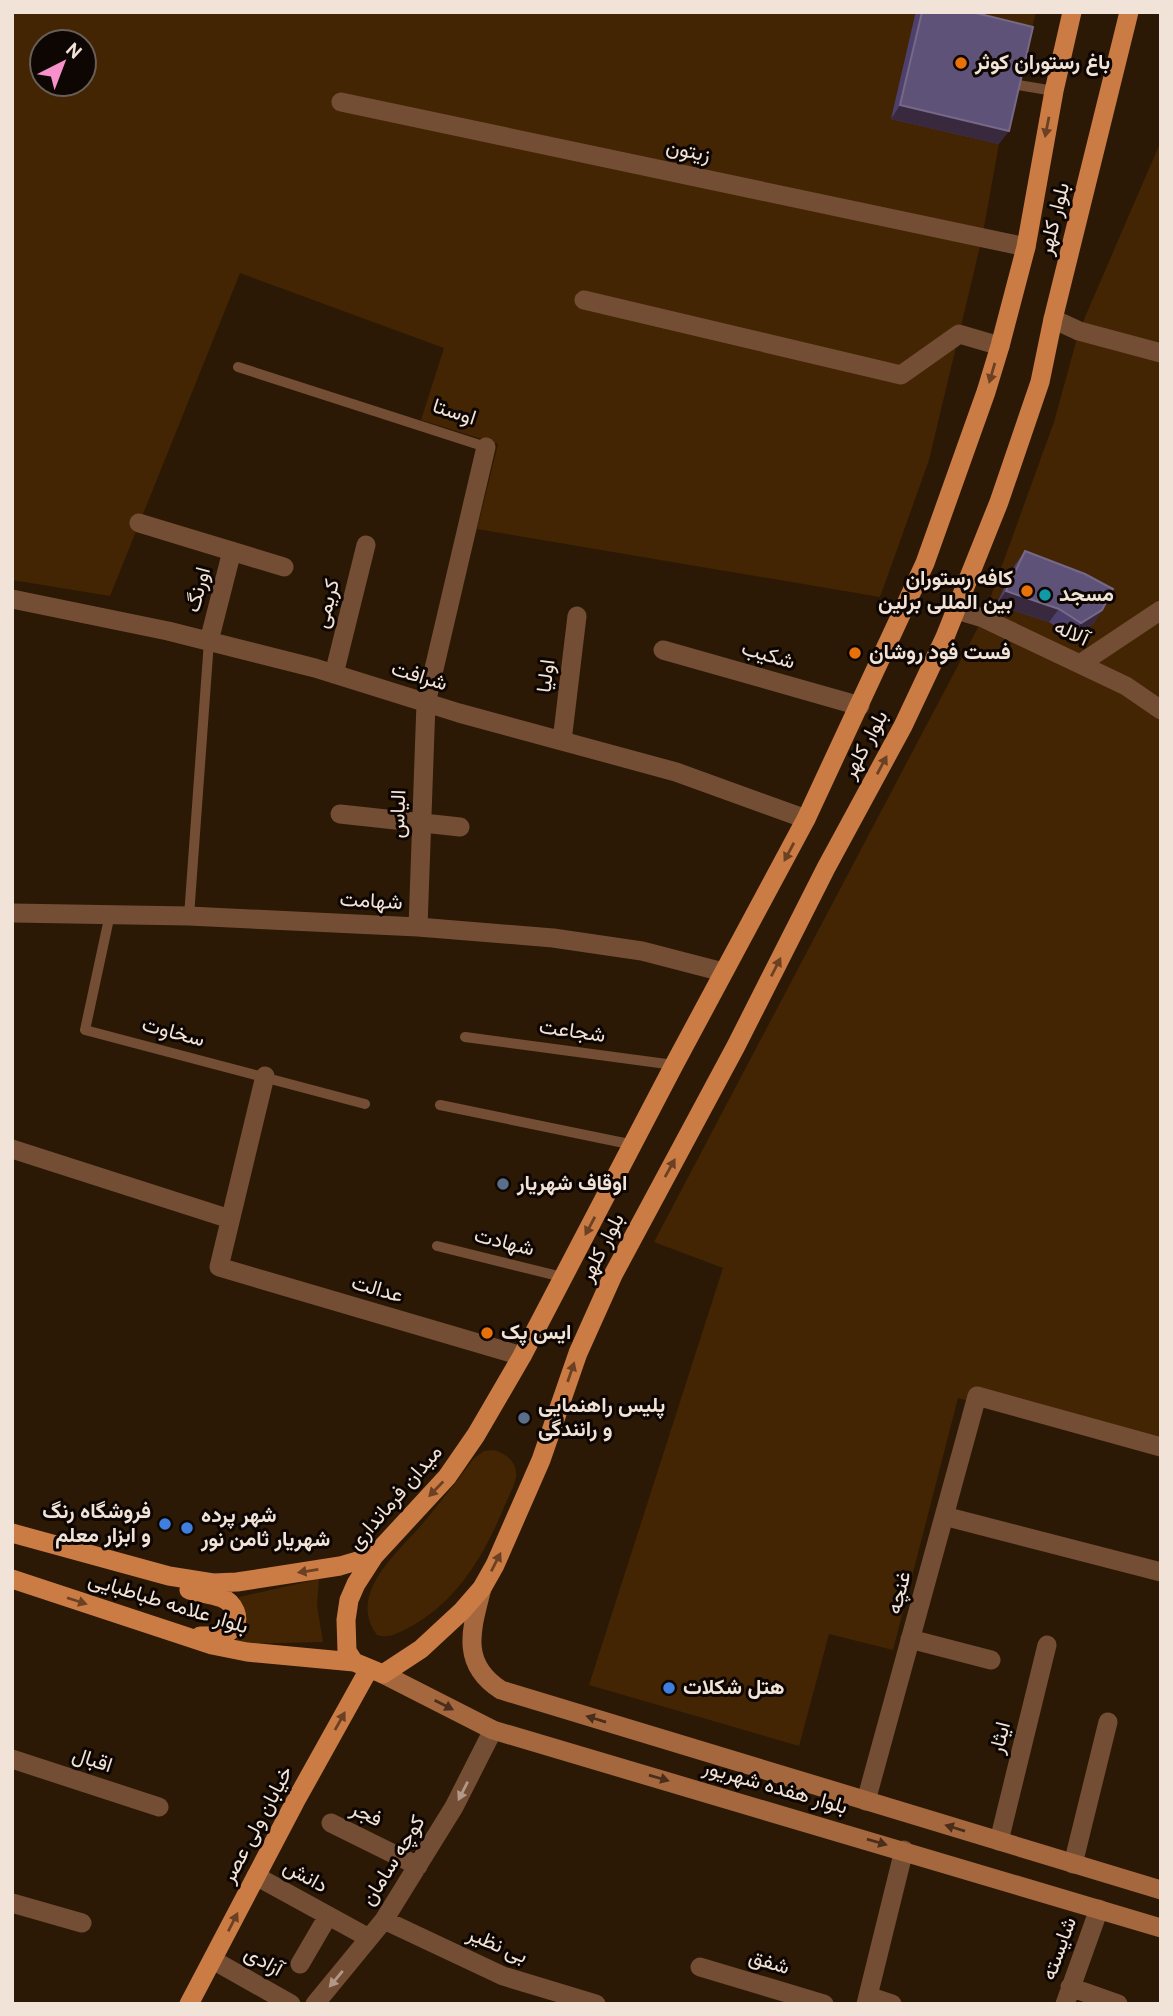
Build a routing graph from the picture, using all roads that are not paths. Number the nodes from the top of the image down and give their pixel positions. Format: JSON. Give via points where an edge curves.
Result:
{"nodes":[{"id":1,"x":1072,"y":12,"type":"edge"},
{"id":2,"x":1129,"y":12,"type":"edge"},
{"id":3,"x":992,"y":79,"type":"edge"},
{"id":4,"x":1054,"y":91,"type":"junction"},
{"id":5,"x":341,"y":102,"type":"dead end"},
{"id":6,"x":1026,"y":247,"type":"junction"},
{"id":7,"x":584,"y":300,"type":"dead end"},
{"id":8,"x":1053,"y":319,"type":"junction"},
{"id":9,"x":1000,"y":346,"type":"junction"},
{"id":10,"x":1161,"y":353,"type":"edge"},
{"id":11,"x":237,"y":367,"type":"dead end"},
{"id":12,"x":486,"y":447,"type":"joint"},
{"id":13,"x":139,"y":523,"type":"dead end"},
{"id":14,"x":366,"y":545,"type":"dead end"},
{"id":15,"x":232,"y":551,"type":"junction"},
{"id":16,"x":284,"y":567,"type":"dead end"},
{"id":17,"x":12,"y":599,"type":"edge"},
{"id":18,"x":956,"y":610,"type":"junction"},
{"id":19,"x":1161,"y":610,"type":"edge"},
{"id":20,"x":577,"y":616,"type":"dead end"},
{"id":21,"x":209,"y":641,"type":"junction"},
{"id":22,"x":663,"y":650,"type":"dead end"},
{"id":23,"x":1080,"y":664,"type":"junction"},
{"id":24,"x":334,"y":674,"type":"junction"},
{"id":25,"x":426,"y":703,"type":"junction"},
{"id":26,"x":860,"y":706,"type":"junction"},
{"id":27,"x":1161,"y":710,"type":"edge"},
{"id":28,"x":562,"y":741,"type":"junction"},
{"id":29,"x":340,"y":814,"type":"dead end"},
{"id":30,"x":806,"y":819,"type":"junction"},
{"id":31,"x":422,"y":823,"type":"junction"},
{"id":32,"x":460,"y":827,"type":"dead end"},
{"id":33,"x":12,"y":913,"type":"edge"},
{"id":34,"x":110,"y":914,"type":"junction"},
{"id":35,"x":189,"y":916,"type":"junction"},
{"id":36,"x":418,"y":927,"type":"junction"},
{"id":37,"x":723,"y":972,"type":"junction"},
{"id":38,"x":465,"y":1037,"type":"dead end"},
{"id":39,"x":674,"y":1065,"type":"junction"},
{"id":40,"x":265,"y":1076,"type":"junction"},
{"id":41,"x":365,"y":1104,"type":"dead end"},
{"id":42,"x":440,"y":1105,"type":"dead end"},
{"id":43,"x":634,"y":1144,"type":"junction"},
{"id":44,"x":12,"y":1149,"type":"edge"},
{"id":45,"x":230,"y":1219,"type":"junction"},
{"id":46,"x":437,"y":1246,"type":"dead end"},
{"id":47,"x":562,"y":1277,"type":"junction"},
{"id":48,"x":522,"y":1356,"type":"junction"},
{"id":49,"x":476,"y":1435,"type":"joint"},
{"id":50,"x":1161,"y":1447,"type":"edge"},
{"id":51,"x":944,"y":1516,"type":"junction"},
{"id":52,"x":12,"y":1533,"type":"edge"},
{"id":53,"x":374,"y":1556,"type":"junction"},
{"id":54,"x":114,"y":1561,"type":"junction"},
{"id":55,"x":1161,"y":1572,"type":"edge"},
{"id":56,"x":12,"y":1579,"type":"edge"},
{"id":57,"x":482,"y":1588,"type":"junction"},
{"id":58,"x":178,"y":1634,"type":"junction"},
{"id":59,"x":911,"y":1639,"type":"junction"},
{"id":60,"x":1048,"y":1645,"type":"dead end"},
{"id":61,"x":991,"y":1660,"type":"dead end"},
{"id":62,"x":369,"y":1669,"type":"junction"},
{"id":63,"x":1108,"y":1722,"type":"dead end"},
{"id":64,"x":494,"y":1730,"type":"junction"},
{"id":65,"x":12,"y":1759,"type":"edge"},
{"id":66,"x":866,"y":1801,"type":"junction"},
{"id":67,"x":159,"y":1807,"type":"dead end"},
{"id":68,"x":331,"y":1823,"type":"dead end"},
{"id":69,"x":999,"y":1841,"type":"junction"},
{"id":70,"x":904,"y":1850,"type":"junction"},
{"id":71,"x":1073,"y":1864,"type":"junction"},
{"id":72,"x":418,"y":1866,"type":"junction"},
{"id":73,"x":256,"y":1876,"type":"junction"},
{"id":74,"x":1161,"y":1890,"type":"edge"},
{"id":75,"x":12,"y":1903,"type":"edge"},
{"id":76,"x":1099,"y":1909,"type":"junction"},
{"id":77,"x":328,"y":1916,"type":"junction"},
{"id":78,"x":384,"y":1920,"type":"junction"},
{"id":79,"x":82,"y":1923,"type":"dead end"},
{"id":80,"x":1161,"y":1928,"type":"edge"},
{"id":81,"x":369,"y":1938,"type":"junction"},
{"id":82,"x":213,"y":1960,"type":"junction"},
{"id":83,"x":300,"y":1964,"type":"dead end"},
{"id":84,"x":700,"y":1967,"type":"dead end"},
{"id":85,"x":1068,"y":1996,"type":"edge"},
{"id":86,"x":867,"y":2000,"type":"edge"},
{"id":87,"x":190,"y":2004,"type":"edge"},
{"id":88,"x":291,"y":2004,"type":"edge"},
{"id":89,"x":315,"y":2004,"type":"edge"},
{"id":90,"x":596,"y":2004,"type":"edge"},
{"id":91,"x":824,"y":2004,"type":"edge"},
{"id":92,"x":892,"y":2004,"type":"edge"},
{"id":93,"x":1118,"y":2004,"type":"edge"}],
"edges":[{"from":1,"to":4,"type":"main road","name":"بلوار کلهر"},
{"from":2,"to":8,"type":"main road","name":"بلوار کلهر"},
{"from":3,"to":4,"type":"lane"},
{"from":4,"to":6,"type":"main road","name":"بلوار کلهر","one_way":true},
{"from":5,"to":6,"type":"street","name":"زیتون"},
{"from":6,"to":9,"type":"main road","name":"بلوار کلهر"},
{"from":7,"to":9,"type":"street","via":[[901,374],[959,334]]},
{"from":8,"to":10,"type":"street","via":[[1079,331]]},
{"from":8,"to":18,"type":"main road","name":"بلوار کلهر","via":[[1021,442]]},
{"from":9,"to":26,"type":"main road","name":"بلوار کلهر","one_way":true,"via":[[925,563]]},
{"from":11,"to":12,"type":"lane","name":"اوستا"},
{"from":12,"to":25,"type":"street","name":"اوستا"},
{"from":13,"to":15,"type":"street"},
{"from":14,"to":24,"type":"street","name":"کریمی"},
{"from":15,"to":16,"type":"street"},
{"from":15,"to":21,"type":"street","name":"اورنگ"},
{"from":17,"to":21,"type":"street","name":"شرافت"},
{"from":18,"to":23,"type":"street","name":"آلاله"},
{"from":57,"to":18,"type":"main road","name":"بلوار کلهر","one_way":true,"via":[[541,1460],[578,1353],[613,1275],[903,726]]},
{"from":19,"to":23,"type":"street"},
{"from":20,"to":28,"type":"street","name":"اولیا"},
{"from":21,"to":24,"type":"street","name":"شرافت"},
{"from":21,"to":35,"type":"lane"},
{"from":22,"to":26,"type":"street","name":"شکیب"},
{"from":23,"to":27,"type":"street","name":"آلاله","via":[[1126,686]]},
{"from":24,"to":25,"type":"street","name":"شرافت"},
{"from":25,"to":28,"type":"street","name":"شرافت"},
{"from":25,"to":31,"type":"street","name":"الیاس"},
{"from":26,"to":30,"type":"main road","name":"بلوار کلهر"},
{"from":28,"to":30,"type":"street","name":"شرافت","via":[[676,772]]},
{"from":29,"to":31,"type":"street"},
{"from":30,"to":37,"type":"main road","name":"بلوار کلهر","one_way":true},
{"from":31,"to":32,"type":"street"},
{"from":31,"to":36,"type":"street","name":"الیاس"},
{"from":33,"to":34,"type":"street","name":"شهامت"},
{"from":34,"to":35,"type":"street","name":"شهامت"},
{"from":34,"to":40,"type":"lane","name":"سخاوت","via":[[85,1030]]},
{"from":35,"to":36,"type":"street","name":"شهامت"},
{"from":36,"to":37,"type":"street","name":"شهامت","via":[[642,951]]},
{"from":37,"to":39,"type":"main road","name":"بلوار کلهر"},
{"from":38,"to":39,"type":"lane","name":"شجاعت"},
{"from":39,"to":43,"type":"main road","name":"بلوار کلهر"},
{"from":40,"to":41,"type":"lane","name":"سخاوت"},
{"from":40,"to":45,"type":"street"},
{"from":42,"to":43,"type":"lane"},
{"from":43,"to":47,"type":"main road","name":"بلوار کلهر","one_way":true},
{"from":44,"to":45,"type":"street"},
{"from":45,"to":48,"type":"street","name":"عدالت","via":[[219,1267]]},
{"from":46,"to":47,"type":"lane","name":"شهادت"},
{"from":47,"to":48,"type":"main road","name":"بلوار کلهر"},
{"from":48,"to":49,"type":"main road","name":"بلوار کلهر"},
{"from":49,"to":53,"type":"main road","name":"میدان فرمانداری","one_way":true,"via":[[447,1477]]},
{"from":50,"to":51,"type":"street","name":"غنچه","via":[[977,1396]]},
{"from":51,"to":55,"type":"street"},
{"from":51,"to":59,"type":"street","name":"غنچه"},
{"from":52,"to":54,"type":"main road","name":"بلوار علامه طباطبایی"},
{"from":53,"to":54,"type":"main road","name":"بلوار علامه طباطبایی","one_way":true,"via":[[340,1566],[213,1583]]},
{"from":53,"to":62,"type":"main road","name":"میدان فرمانداری","via":[[356,1584],[345,1620],[347,1651]]},
{"from":54,"to":58,"type":"main road","via":[[181,1588],[223,1598],[234,1607],[237,1619],[233,1629],[223,1634]]},
{"from":56,"to":58,"type":"main road","name":"بلوار علامه طباطبایی","one_way":true},
{"from":57,"to":62,"type":"main road","via":[[421,1649]]},
{"from":66,"to":57,"type":"main road","name":"بلوار هفده شهریور","one_way":true,"via":[[501,1690],[485,1680],[470,1634]]},
{"from":58,"to":62,"type":"main road","name":"بلوار علامه طباطبایی","via":[[247,1652]]},
{"from":59,"to":61,"type":"street"},
{"from":59,"to":66,"type":"street","name":"غنچه"},
{"from":60,"to":69,"type":"street","name":"ایثار"},
{"from":62,"to":64,"type":"main road","name":"بلوار هفده شهریور","one_way":true},
{"from":73,"to":62,"type":"main road","name":"خیابان ولی عصر","one_way":true},
{"from":63,"to":71,"type":"street"},
{"from":64,"to":70,"type":"main road","name":"بلوار هفده شهریور","one_way":true},
{"from":64,"to":72,"type":"street","name":"کوچه سامان","one_way":true},
{"from":65,"to":67,"type":"street","name":"اقبال"},
{"from":69,"to":66,"type":"main road","name":"بلوار هفده شهریور","one_way":true},
{"from":68,"to":72,"type":"street","name":"فجر"},
{"from":69,"to":71,"type":"main road","name":"بلوار هفده شهریور"},
{"from":70,"to":76,"type":"main road","name":"بلوار هفده شهریور"},
{"from":70,"to":86,"type":"street"},
{"from":71,"to":74,"type":"main road","name":"بلوار هفده شهریور"},
{"from":72,"to":78,"type":"street","name":"کوچه سامان"},
{"from":73,"to":77,"type":"street","name":"دانش"},
{"from":82,"to":73,"type":"main road","name":"خیابان ولی عصر","one_way":true},
{"from":75,"to":79,"type":"street"},
{"from":76,"to":80,"type":"main road","name":"بلوار هفده شهریور"},
{"from":76,"to":85,"type":"street","name":"شایسته"},
{"from":77,"to":81,"type":"street","name":"دانش"},
{"from":77,"to":83,"type":"street"},
{"from":78,"to":81,"type":"street","name":"کوچه سامان"},
{"from":78,"to":90,"type":"street","name":"بی نظیر","via":[[503,1976]]},
{"from":81,"to":89,"type":"street","name":"کوچه سامان","one_way":true},
{"from":82,"to":87,"type":"main road","name":"خیابان ولی عصر"},
{"from":82,"to":88,"type":"street","name":"آزادی"},
{"from":84,"to":91,"type":"street","name":"شفق"},
{"from":85,"to":93,"type":"street"},
{"from":86,"to":92,"type":"street"}]}
